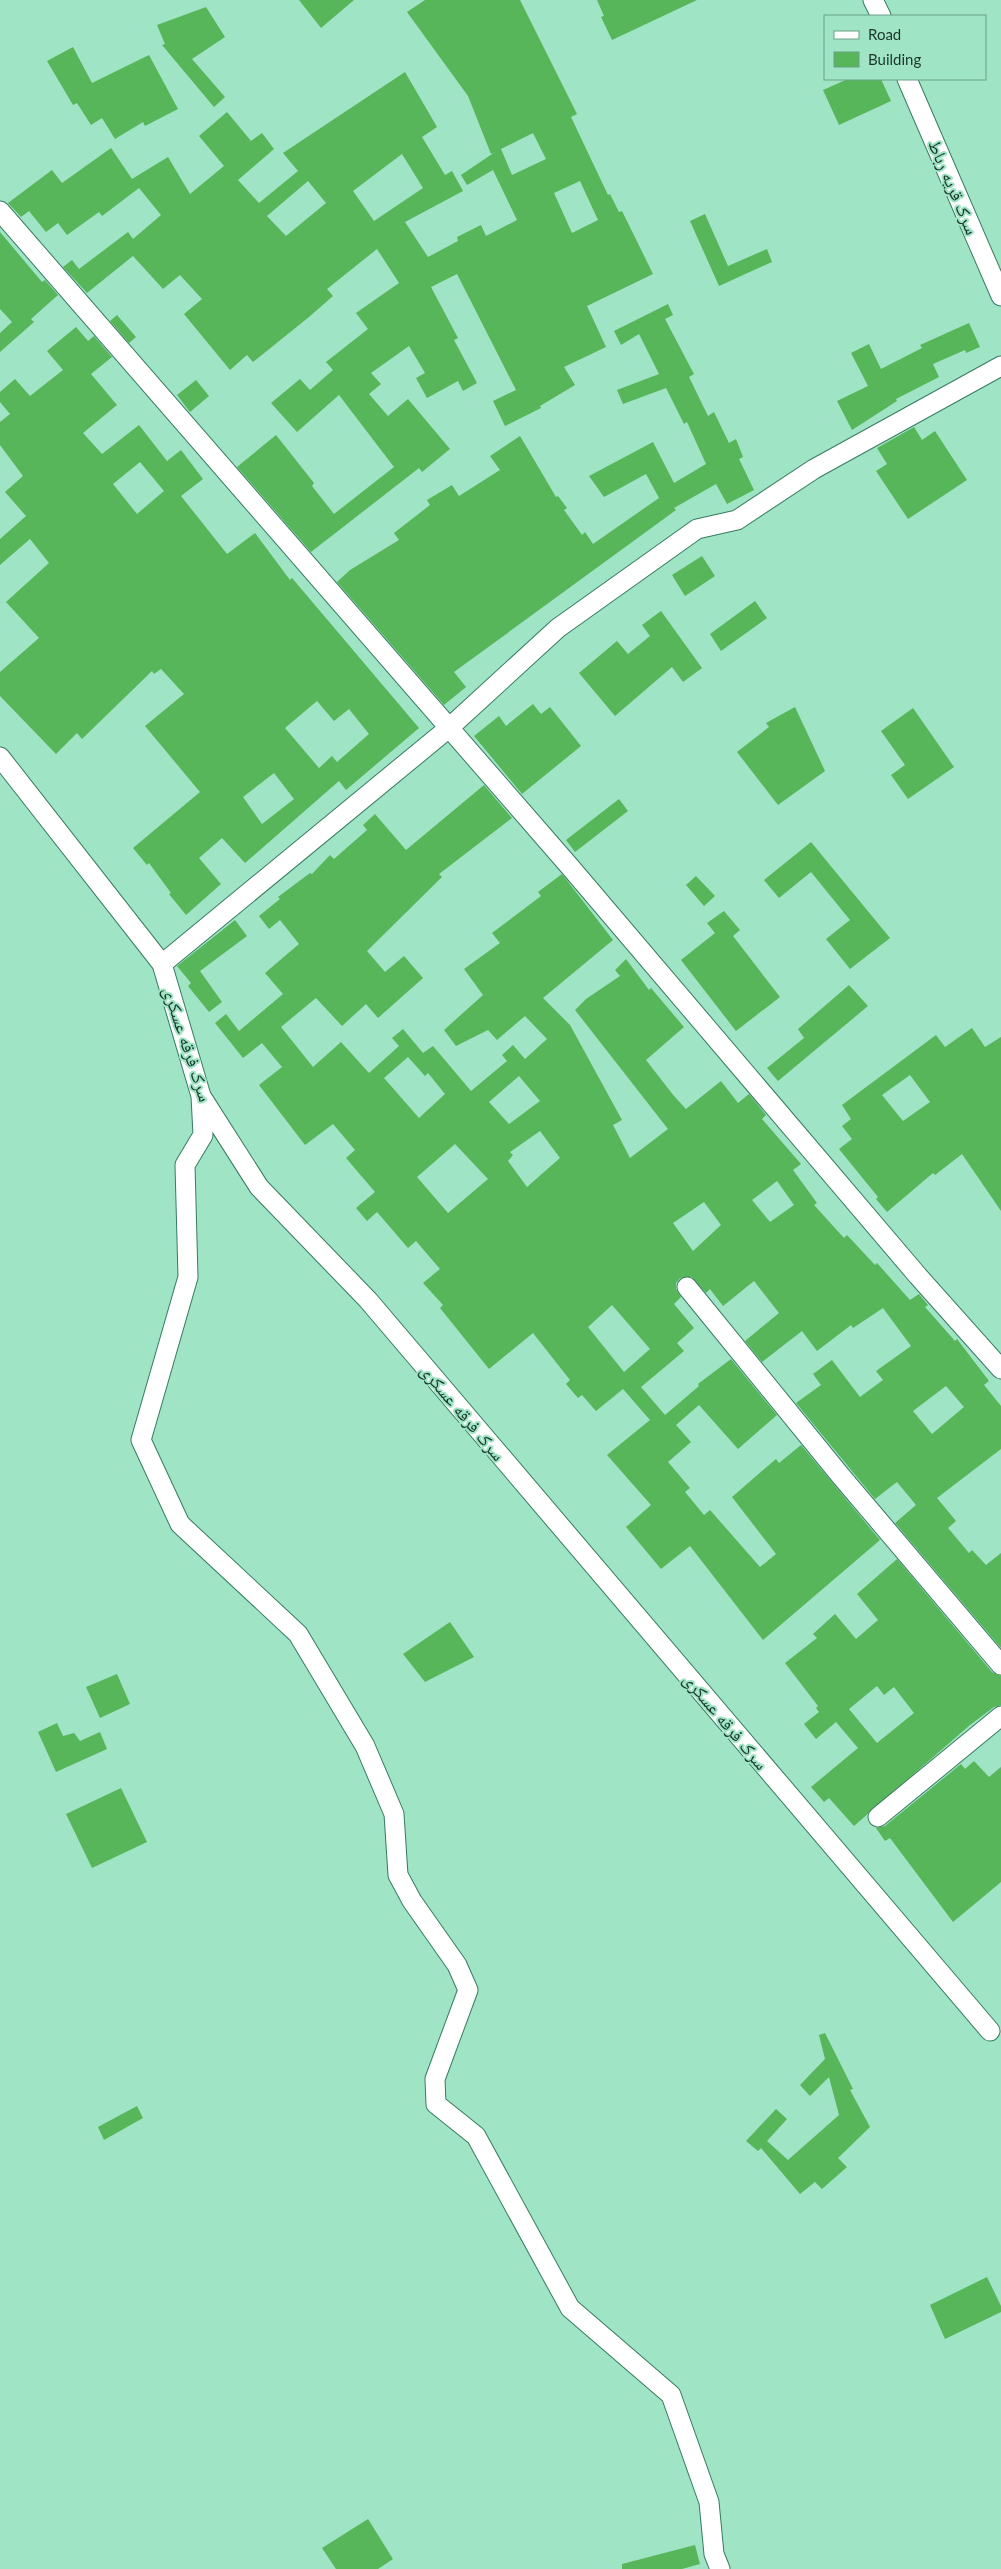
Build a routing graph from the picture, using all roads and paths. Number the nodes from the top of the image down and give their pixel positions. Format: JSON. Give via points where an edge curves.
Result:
{"nodes":[{"id":1,"x":874,"y":0,"type":"edge"},
{"id":2,"x":880,"y":15,"type":"edge"},
{"id":3,"x":908,"y":80,"type":"edge"},
{"id":4,"x":0,"y":211,"type":"edge"},
{"id":5,"x":1001,"y":296,"type":"edge"},
{"id":6,"x":1001,"y":366,"type":"edge"},
{"id":7,"x":450,"y":727,"type":"junction"},
{"id":8,"x":0,"y":757,"type":"edge"},
{"id":9,"x":162,"y":964,"type":"junction"},
{"id":10,"x":201,"y":1096,"type":"junction"},
{"id":11,"x":687,"y":1287,"type":"dead end"},
{"id":12,"x":1001,"y":1369,"type":"edge"},
{"id":13,"x":1001,"y":1665,"type":"edge"},
{"id":14,"x":1001,"y":1716,"type":"edge"},
{"id":15,"x":878,"y":1817,"type":"dead end"},
{"id":16,"x":990,"y":2031,"type":"dead end"},
{"id":17,"x":720,"y":2569,"type":"edge"}],
"edges":[{"from":1,"to":2,"type":"street"},
{"from":3,"to":5,"type":"street","name":"سرک قریه رباط"},
{"from":4,"to":7,"type":"street"},
{"from":6,"to":7,"type":"street","via":[[814,469],[737,520],[697,528],[558,628]]},
{"from":7,"to":9,"type":"street"},
{"from":7,"to":12,"type":"street"},
{"from":8,"to":9,"type":"street","name":"سرک فرقه عسکری"},
{"from":9,"to":10,"type":"street","name":"سرک فرقه عسکری"},
{"from":10,"to":16,"type":"street","name":"سرک فرقه عسکری","via":[[259,1187],[368,1300]]},
{"from":10,"to":17,"type":"street","via":[[203,1135],[185,1165],[188,1278],[141,1440],[180,1524],[298,1634],[365,1746],[394,1814],[398,1876],[457,1965],[468,1990],[435,2079],[436,2104],[476,2136],[570,2308],[671,2395],[709,2502],[714,2554]]},
{"from":11,"to":13,"type":"street"},
{"from":14,"to":15,"type":"street"}]}
